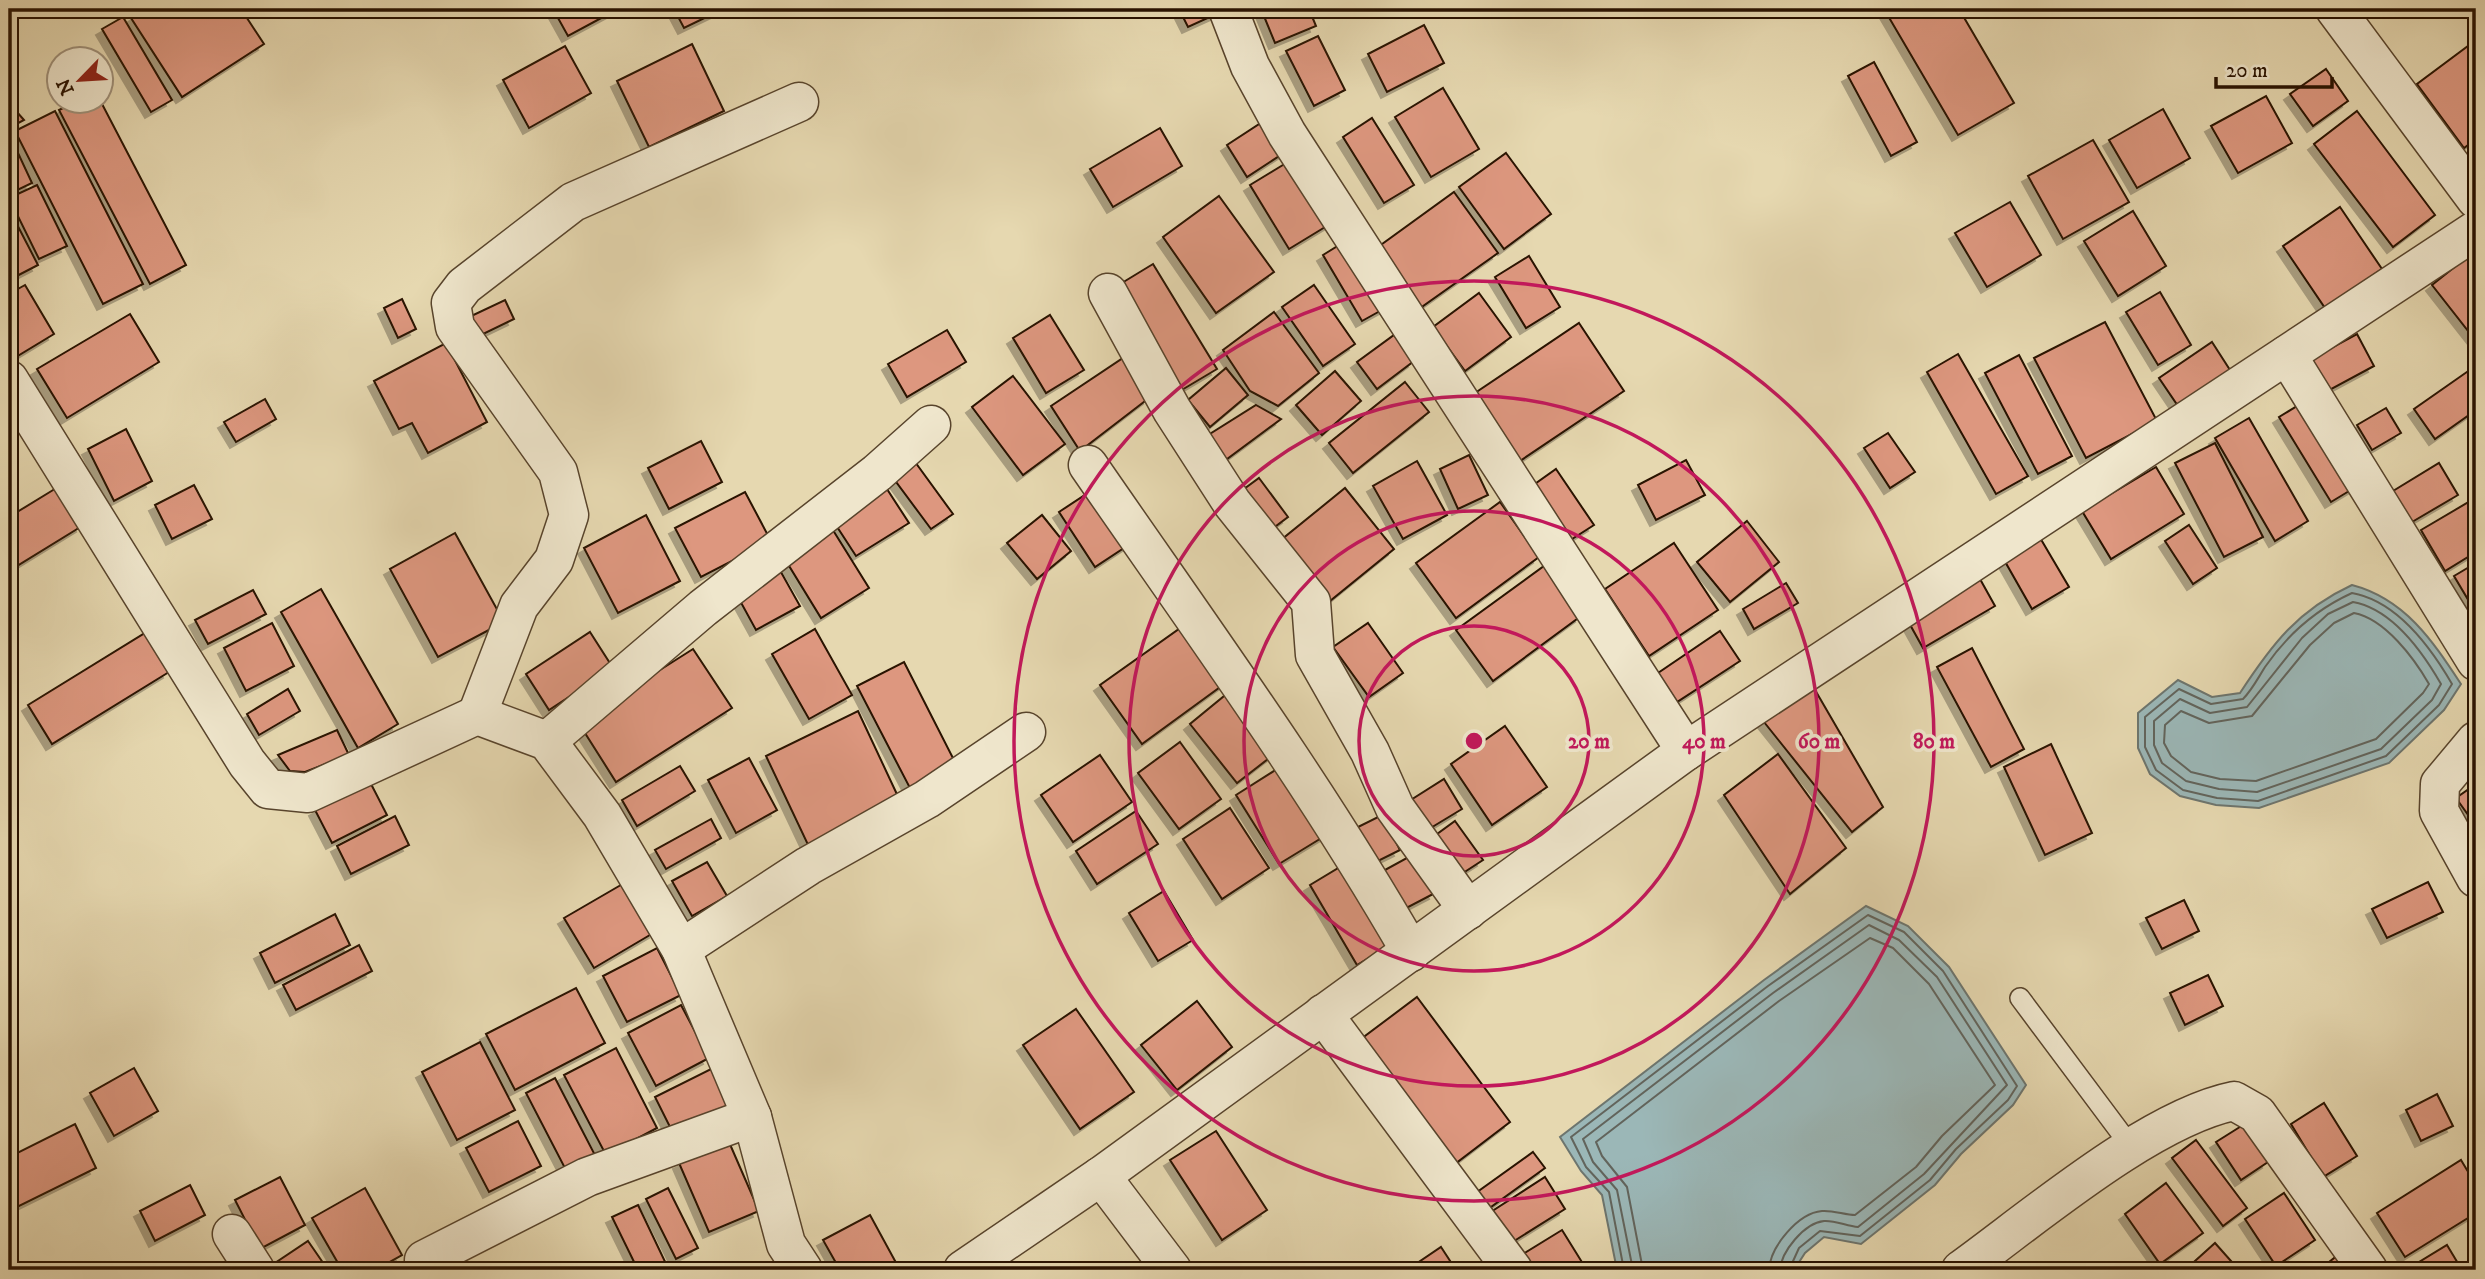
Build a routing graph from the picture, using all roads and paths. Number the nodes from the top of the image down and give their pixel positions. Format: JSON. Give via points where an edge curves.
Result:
{"nodes":[{"id":1,"x":1228,"y":9,"type":"edge"},
{"id":2,"x":2335,"y":9,"type":"edge"},
{"id":3,"x":799,"y":102,"type":"dead end"},
{"id":4,"x":2476,"y":199,"type":"edge"},
{"id":5,"x":2476,"y":230,"type":"edge"},
{"id":6,"x":1108,"y":293,"type":"dead end"},
{"id":7,"x":2287,"y":355,"type":"junction"},
{"id":8,"x":9,"y":380,"type":"edge"},
{"id":9,"x":931,"y":425,"type":"dead end"},
{"id":10,"x":1088,"y":465,"type":"dead end"},
{"id":11,"x":2476,"y":661,"type":"edge"},
{"id":12,"x":477,"y":715,"type":"junction"},
{"id":13,"x":1026,"y":732,"type":"dead end"},
{"id":14,"x":547,"y":741,"type":"junction"},
{"id":15,"x":2476,"y":741,"type":"edge"},
{"id":16,"x":1686,"y":751,"type":"junction"},
{"id":17,"x":2476,"y":878,"type":"edge"},
{"id":18,"x":1468,"y":909,"type":"junction"},
{"id":19,"x":681,"y":949,"type":"junction"},
{"id":20,"x":1412,"y":952,"type":"junction"},
{"id":21,"x":2020,"y":998,"type":"dead end"},
{"id":22,"x":1323,"y":1014,"type":"junction"},
{"id":23,"x":752,"y":1117,"type":"junction"},
{"id":24,"x":2132,"y":1148,"type":"junction"},
{"id":25,"x":1101,"y":1176,"type":"junction"},
{"id":26,"x":232,"y":1234,"type":"dead end"},
{"id":27,"x":424,"y":1260,"type":"dead end"},
{"id":28,"x":255,"y":1270,"type":"edge"},
{"id":29,"x":803,"y":1270,"type":"edge"},
{"id":30,"x":963,"y":1270,"type":"edge"},
{"id":31,"x":1172,"y":1270,"type":"edge"},
{"id":32,"x":1513,"y":1270,"type":"edge"},
{"id":33,"x":1961,"y":1270,"type":"edge"},
{"id":34,"x":2368,"y":1270,"type":"edge"}],
"edges":[{"from":1,"to":16,"type":"street","via":[[1250,66],[1287,134]]},
{"from":2,"to":4,"type":"street"},
{"from":3,"to":12,"type":"street","via":[[573,202],[464,286],[451,303],[455,327],[558,472],[569,515],[554,560],[519,606]]},
{"from":5,"to":7,"type":"street"},
{"from":6,"to":18,"type":"street","via":[[1172,410],[1232,503],[1311,602],[1315,655],[1370,752],[1395,808]]},
{"from":7,"to":11,"type":"street"},
{"from":7,"to":16,"type":"street"},
{"from":8,"to":12,"type":"street","via":[[247,764],[268,789],[308,793]]},
{"from":9,"to":14,"type":"street","via":[[877,473],[703,608]]},
{"from":10,"to":20,"type":"street","via":[[1280,740]]},
{"from":12,"to":14,"type":"street"},
{"from":13,"to":19,"type":"street","via":[[927,799],[808,866]]},
{"from":14,"to":19,"type":"street","via":[[602,815]]},
{"from":15,"to":17,"type":"street","via":[[2440,784],[2439,811]]},
{"from":16,"to":18,"type":"street"},
{"from":18,"to":20,"type":"street"},
{"from":19,"to":23,"type":"street"},
{"from":20,"to":22,"type":"street"},
{"from":21,"to":24,"type":"lane"},
{"from":22,"to":25,"type":"street"},
{"from":22,"to":32,"type":"street"},
{"from":23,"to":27,"type":"street","via":[[587,1177]]},
{"from":23,"to":29,"type":"street","via":[[786,1244]]},
{"from":24,"to":33,"type":"street"},
{"from":24,"to":34,"type":"street","via":[[2205,1107],[2234,1101],[2257,1114]]},
{"from":25,"to":30,"type":"street"},
{"from":25,"to":31,"type":"street"},
{"from":26,"to":28,"type":"street"}]}
